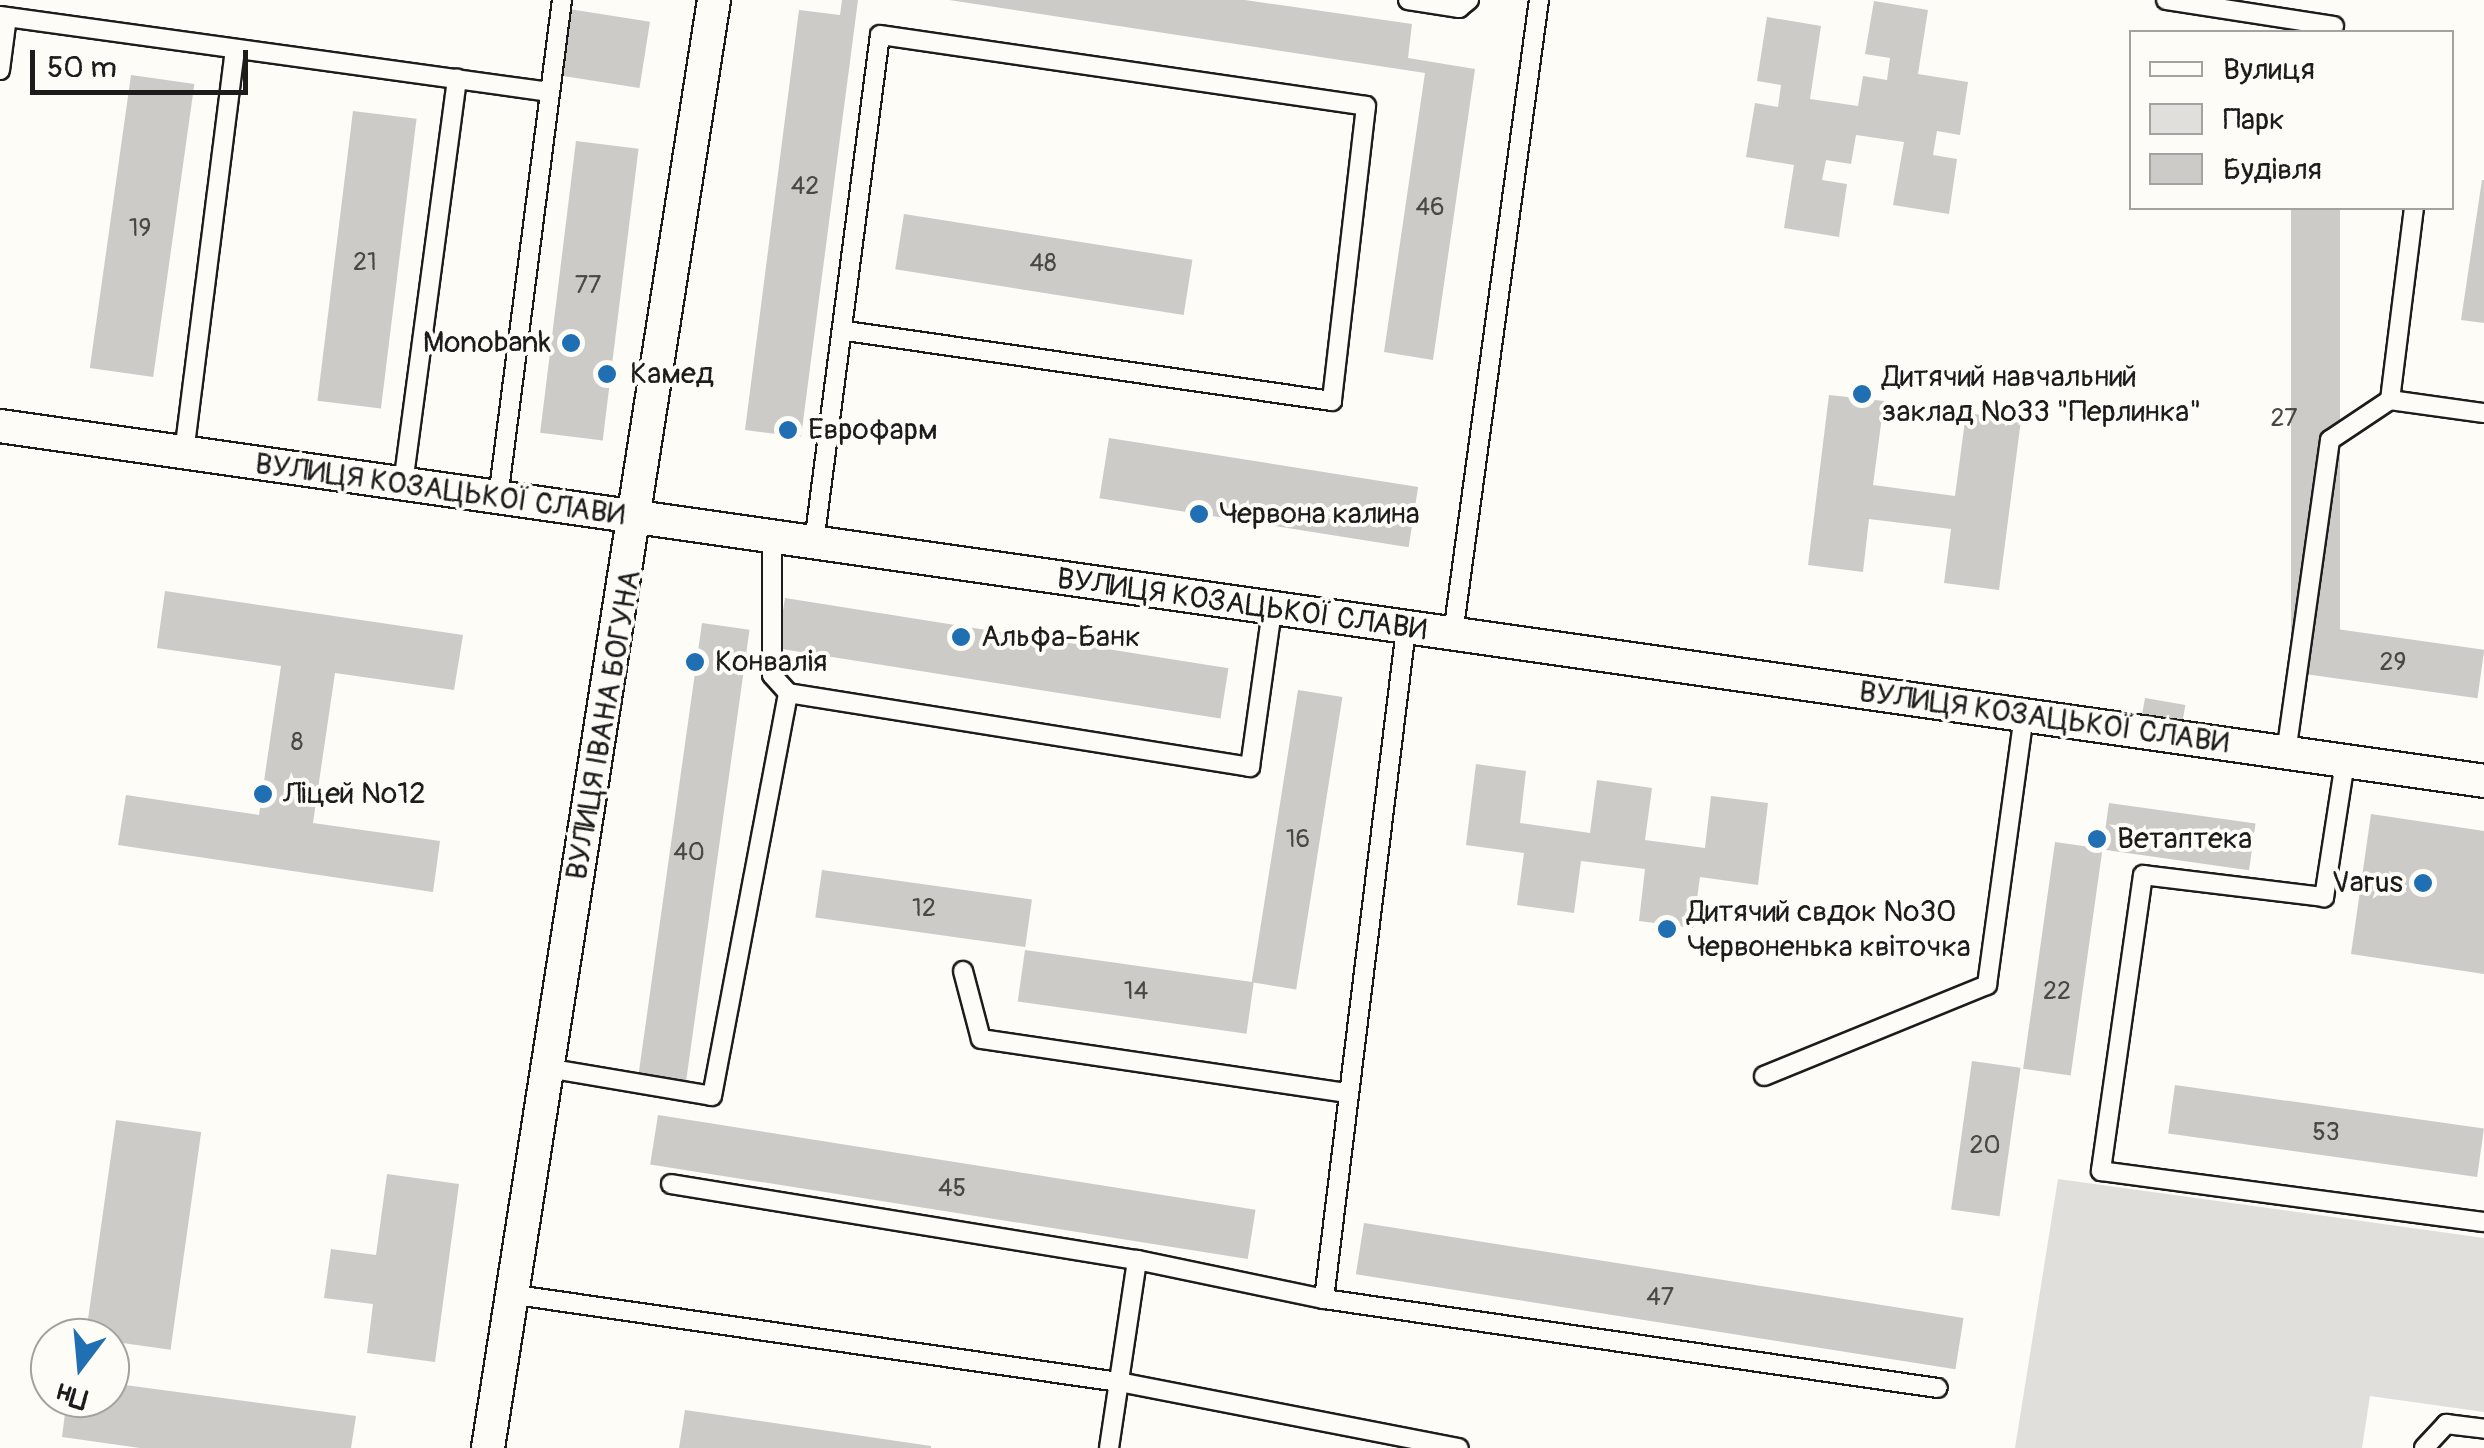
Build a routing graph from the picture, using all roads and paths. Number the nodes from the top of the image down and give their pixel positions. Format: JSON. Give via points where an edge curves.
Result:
{"nodes":[{"id":1,"x":562,"y":0,"type":"edge"},
{"id":2,"x":714,"y":0,"type":"edge"},
{"id":3,"x":1408,"y":0,"type":"edge"},
{"id":4,"x":1469,"y":0,"type":"edge"},
{"id":5,"x":1538,"y":0,"type":"edge"},
{"id":6,"x":2166,"y":0,"type":"edge"},
{"id":7,"x":3,"y":16,"type":"edge"},
{"id":8,"x":2334,"y":26,"type":"dead end"},
{"id":9,"x":236,"y":49,"type":"junction"},
{"id":10,"x":0,"y":70,"type":"edge"},
{"id":11,"x":457,"y":79,"type":"junction"},
{"id":12,"x":550,"y":92,"type":"junction"},
{"id":13,"x":2414,"y":210,"type":"edge"},
{"id":14,"x":842,"y":330,"type":"junction"},
{"id":15,"x":2390,"y":400,"type":"junction"},
{"id":16,"x":2484,"y":413,"type":"edge"},
{"id":17,"x":0,"y":426,"type":"edge"},
{"id":18,"x":184,"y":453,"type":"junction"},
{"id":19,"x":403,"y":484,"type":"junction"},
{"id":20,"x":498,"y":498,"type":"junction"},
{"id":21,"x":639,"y":518,"type":"junction"},
{"id":22,"x":772,"y":537,"type":"junction"},
{"id":23,"x":814,"y":543,"type":"junction"},
{"id":24,"x":1272,"y":611,"type":"junction"},
{"id":25,"x":1406,"y":629,"type":"junction"},
{"id":26,"x":1453,"y":634,"type":"junction"},
{"id":27,"x":788,"y":693,"type":"junction"},
{"id":28,"x":2024,"y":716,"type":"junction"},
{"id":29,"x":2286,"y":753,"type":"junction"},
{"id":30,"x":2345,"y":762,"type":"junction"},
{"id":31,"x":2484,"y":781,"type":"edge"},
{"id":32,"x":963,"y":971,"type":"dead end"},
{"id":33,"x":547,"y":1068,"type":"junction"},
{"id":34,"x":1764,"y":1076,"type":"dead end"},
{"id":35,"x":1347,"y":1094,"type":"junction"},
{"id":36,"x":670,"y":1184,"type":"dead end"},
{"id":37,"x":2484,"y":1222,"type":"edge"},
{"id":38,"x":1137,"y":1260,"type":"junction"},
{"id":39,"x":509,"y":1294,"type":"junction"},
{"id":40,"x":1324,"y":1299,"type":"junction"},
{"id":41,"x":1120,"y":1382,"type":"junction"},
{"id":42,"x":1938,"y":1388,"type":"dead end"},
{"id":43,"x":2484,"y":1430,"type":"edge"},
{"id":44,"x":488,"y":1448,"type":"edge"},
{"id":45,"x":1109,"y":1448,"type":"edge"},
{"id":46,"x":1458,"y":1448,"type":"edge"},
{"id":47,"x":2424,"y":1448,"type":"edge"}],
"edges":[{"from":1,"to":12,"type":"lane"},
{"from":2,"to":21,"type":"street","name":"ВУЛИЦЯ ІВАНА БОГУНА"},
{"from":3,"to":4,"type":"lane","via":[[1459,8]]},
{"from":5,"to":26,"type":"lane"},
{"from":6,"to":8,"type":"lane"},
{"from":7,"to":9,"type":"lane"},
{"from":7,"to":10,"type":"lane"},
{"from":9,"to":11,"type":"lane"},
{"from":9,"to":18,"type":"lane"},
{"from":11,"to":12,"type":"lane"},
{"from":11,"to":19,"type":"lane"},
{"from":12,"to":20,"type":"lane"},
{"from":13,"to":15,"type":"lane"},
{"from":14,"to":14,"type":"lane","via":[[880,35],[1366,106],[1332,401]]},
{"from":14,"to":23,"type":"lane"},
{"from":15,"to":16,"type":"lane"},
{"from":15,"to":29,"type":"lane","via":[[2330,440]]},
{"from":17,"to":18,"type":"street","name":"ВУЛИЦЯ КОЗАЦЬКОЇ СЛАВИ"},
{"from":18,"to":19,"type":"street","name":"ВУЛИЦЯ КОЗАЦЬКОЇ СЛАВИ"},
{"from":19,"to":20,"type":"street","name":"ВУЛИЦЯ КОЗАЦЬКОЇ СЛАВИ"},
{"from":20,"to":21,"type":"street","name":"ВУЛИЦЯ КОЗАЦЬКОЇ СЛАВИ"},
{"from":21,"to":22,"type":"street","name":"ВУЛИЦЯ КОЗАЦЬКОЇ СЛАВИ"},
{"from":21,"to":33,"type":"street","name":"ВУЛИЦЯ ІВАНА БОГУНА"},
{"from":22,"to":23,"type":"street","name":"ВУЛИЦЯ КОЗАЦЬКОЇ СЛАВИ"},
{"from":22,"to":27,"type":"lane","via":[[772,674]]},
{"from":23,"to":24,"type":"street","name":"ВУЛИЦЯ КОЗАЦЬКОЇ СЛАВИ"},
{"from":24,"to":25,"type":"street","name":"ВУЛИЦЯ КОЗАЦЬКОЇ СЛАВИ"},
{"from":24,"to":27,"type":"lane","via":[[1250,767]]},
{"from":25,"to":26,"type":"street","name":"ВУЛИЦЯ КОЗАЦЬКОЇ СЛАВИ"},
{"from":25,"to":35,"type":"lane"},
{"from":26,"to":28,"type":"street","name":"ВУЛИЦЯ КОЗАЦЬКОЇ СЛАВИ"},
{"from":27,"to":33,"type":"lane","via":[[712,1096]]},
{"from":28,"to":29,"type":"street","name":"ВУЛИЦЯ КОЗАЦЬКОЇ СЛАВИ"},
{"from":28,"to":34,"type":"lane","via":[[1987,986]]},
{"from":29,"to":30,"type":"street","name":"ВУЛИЦЯ КОЗАЦЬКОЇ СЛАВИ"},
{"from":30,"to":31,"type":"street","name":"ВУЛИЦЯ КОЗАЦЬКОЇ СЛАВИ"},
{"from":30,"to":37,"type":"lane","via":[[2324,896],[2143,875],[2101,1171]]},
{"from":32,"to":35,"type":"lane","via":[[981,1039]]},
{"from":33,"to":39,"type":"street","name":"ВУЛИЦЯ ІВАНА БОГУНА"},
{"from":35,"to":40,"type":"lane"},
{"from":36,"to":38,"type":"lane"},
{"from":38,"to":40,"type":"lane"},
{"from":38,"to":41,"type":"lane"},
{"from":39,"to":41,"type":"lane"},
{"from":39,"to":44,"type":"street","name":"ВУЛИЦЯ ІВАНА БОГУНА"},
{"from":40,"to":42,"type":"lane"},
{"from":41,"to":45,"type":"lane"},
{"from":41,"to":46,"type":"lane"},
{"from":43,"to":47,"type":"lane","via":[[2446,1424]]}]}
